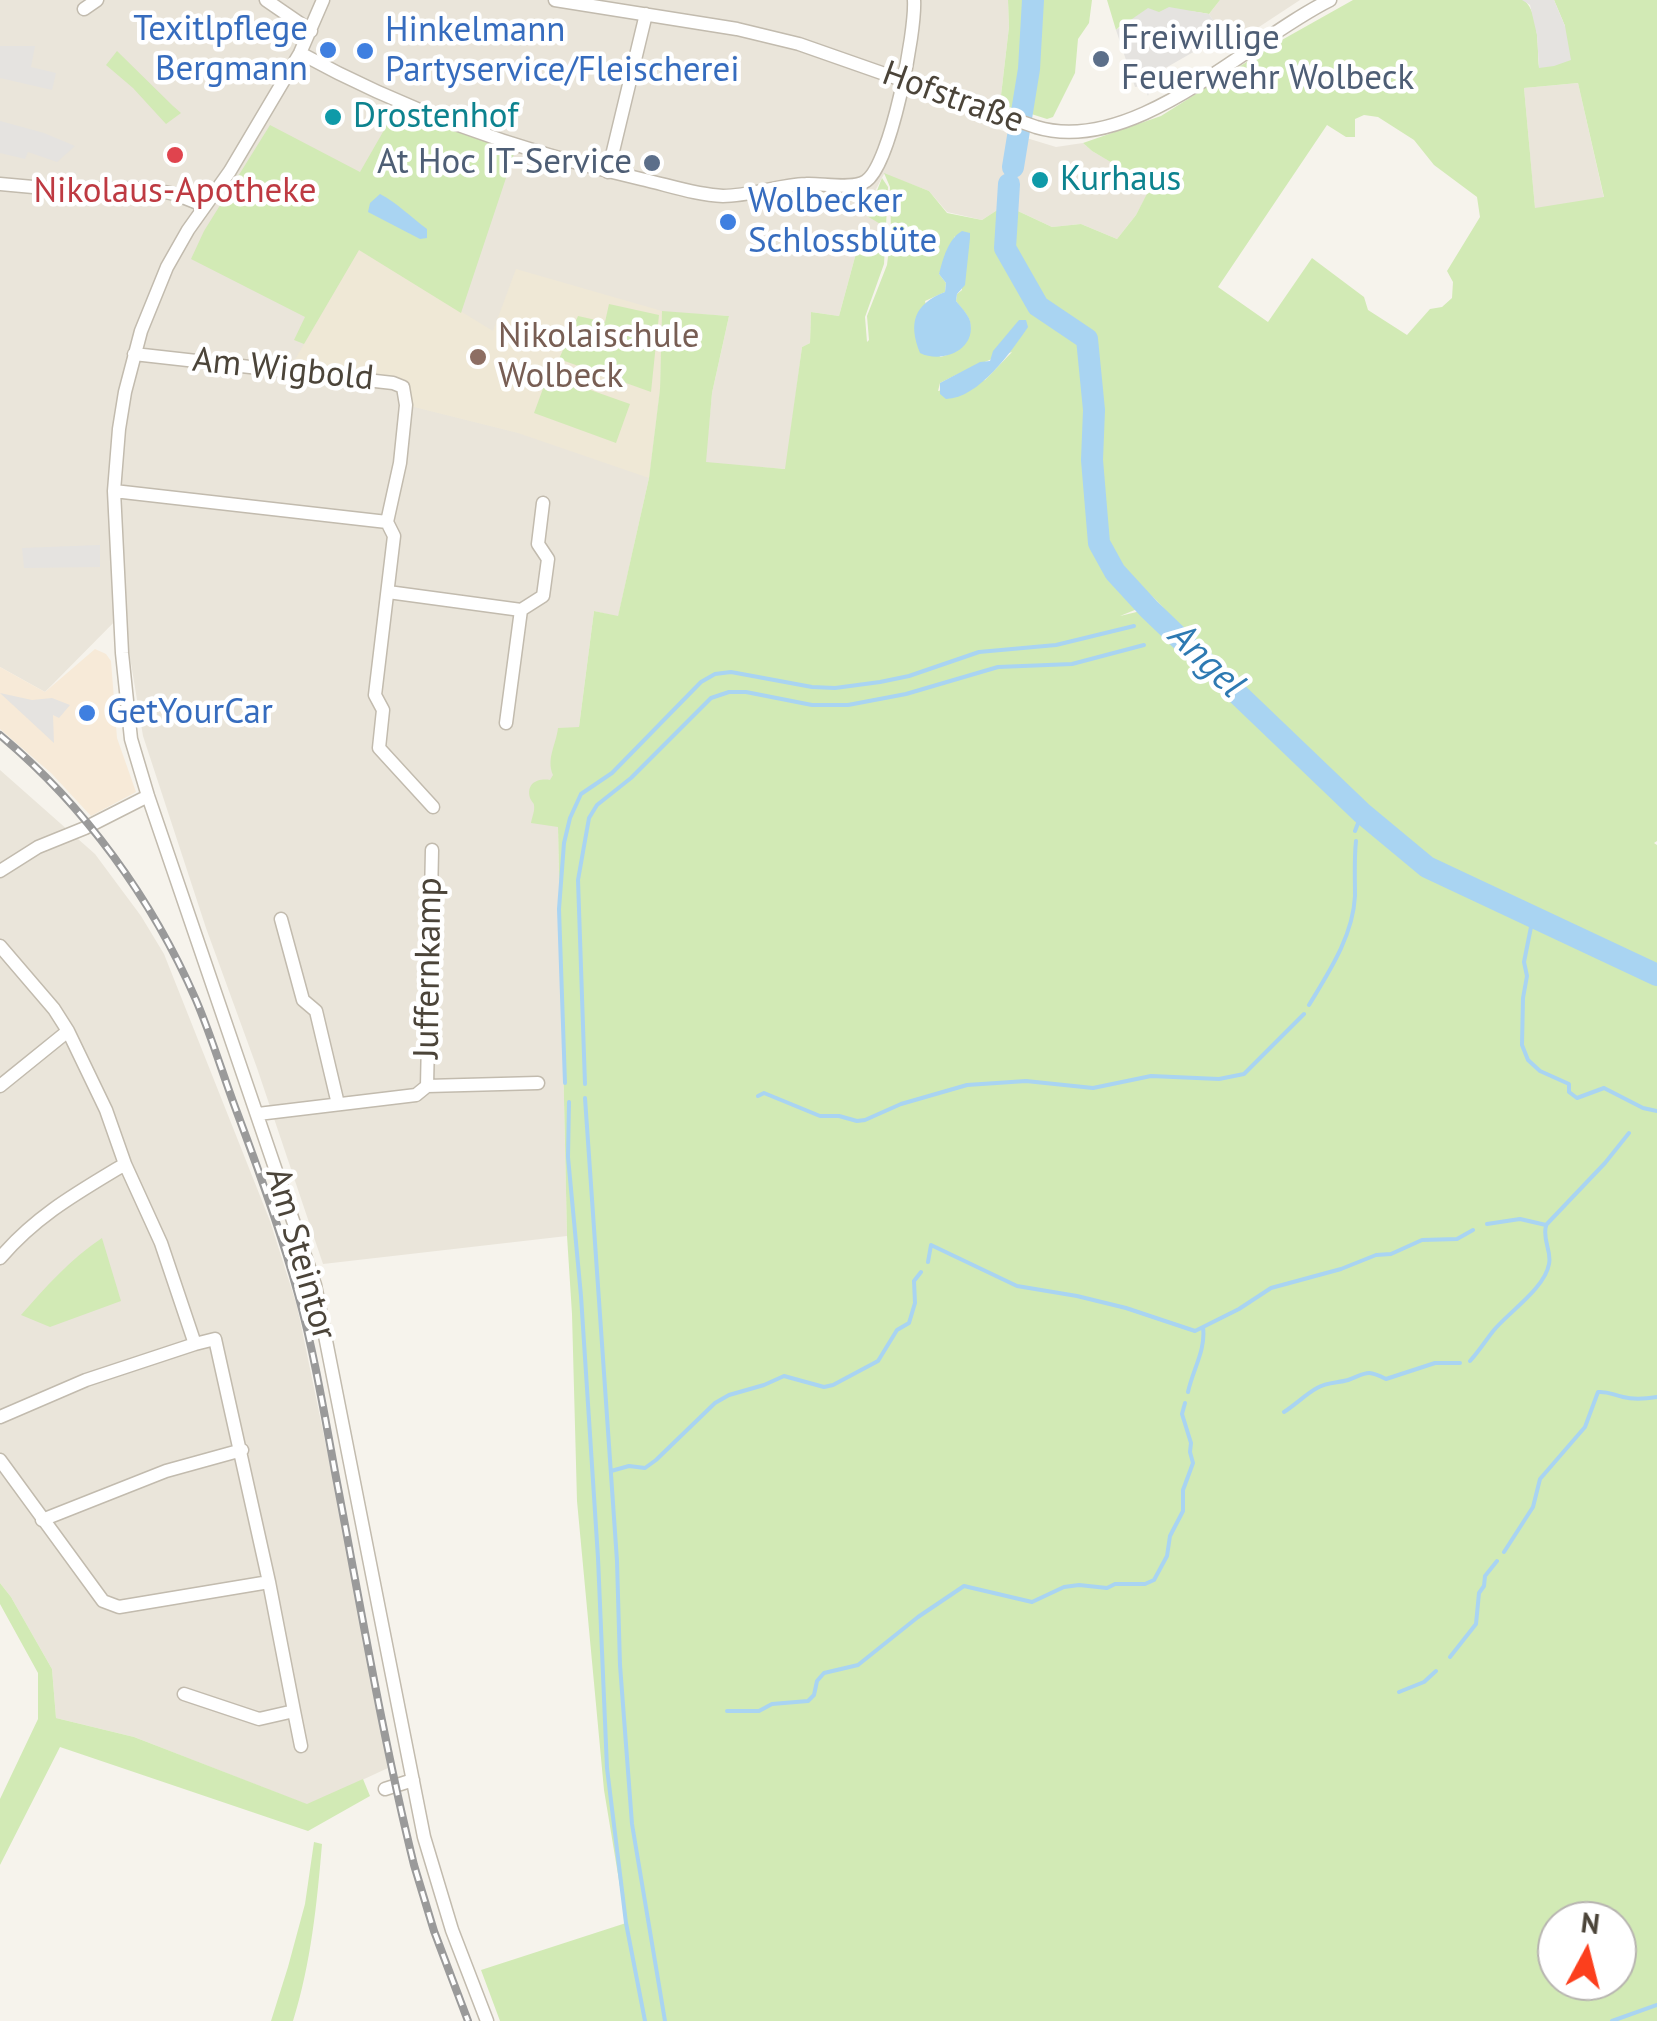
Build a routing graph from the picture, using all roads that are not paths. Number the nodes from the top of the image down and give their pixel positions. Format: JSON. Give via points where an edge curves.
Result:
{"nodes":[{"id":1,"x":97,"y":0,"type":"edge"},
{"id":2,"x":266,"y":0,"type":"edge"},
{"id":3,"x":322,"y":0,"type":"edge"},
{"id":4,"x":555,"y":0,"type":"edge"},
{"id":5,"x":655,"y":0,"type":"edge"},
{"id":6,"x":914,"y":0,"type":"edge"},
{"id":7,"x":1326,"y":1,"type":"edge"},
{"id":8,"x":84,"y":10,"type":"dead end"},
{"id":9,"x":648,"y":14,"type":"junction"},
{"id":10,"x":311,"y":31,"type":"junction"},
{"id":11,"x":300,"y":53,"type":"junction"},
{"id":12,"x":903,"y":80,"type":"junction"},
{"id":13,"x":608,"y":172,"type":"junction"},
{"id":14,"x":0,"y":184,"type":"edge"},
{"id":15,"x":205,"y":206,"type":"junction"},
{"id":16,"x":134,"y":354,"type":"junction"},
{"id":17,"x":114,"y":491,"type":"junction"},
{"id":18,"x":544,"y":503,"type":"dead end"},
{"id":19,"x":387,"y":522,"type":"junction"},
{"id":20,"x":388,"y":592,"type":"junction"},
{"id":21,"x":522,"y":610,"type":"junction"},
{"id":22,"x":506,"y":722,"type":"dead end"},
{"id":23,"x":148,"y":796,"type":"junction"},
{"id":24,"x":433,"y":807,"type":"dead end"},
{"id":25,"x":432,"y":850,"type":"dead end"},
{"id":26,"x":0,"y":871,"type":"edge"},
{"id":27,"x":281,"y":919,"type":"dead end"},
{"id":28,"x":0,"y":946,"type":"edge"},
{"id":29,"x":68,"y":1031,"type":"junction"},
{"id":30,"x":538,"y":1082,"type":"dead end"},
{"id":31,"x":0,"y":1086,"type":"edge"},
{"id":32,"x":427,"y":1086,"type":"junction"},
{"id":33,"x":338,"y":1104,"type":"junction"},
{"id":34,"x":258,"y":1114,"type":"junction"},
{"id":35,"x":125,"y":1164,"type":"junction"},
{"id":36,"x":0,"y":1258,"type":"edge"},
{"id":37,"x":195,"y":1344,"type":"junction"},
{"id":38,"x":0,"y":1417,"type":"edge"},
{"id":39,"x":242,"y":1450,"type":"junction"},
{"id":40,"x":0,"y":1460,"type":"edge"},
{"id":41,"x":42,"y":1520,"type":"junction"},
{"id":42,"x":269,"y":1582,"type":"junction"},
{"id":43,"x":184,"y":1694,"type":"dead end"},
{"id":44,"x":294,"y":1711,"type":"junction"},
{"id":45,"x":300,"y":1746,"type":"dead end"},
{"id":46,"x":413,"y":1780,"type":"junction"},
{"id":47,"x":385,"y":1789,"type":"dead end"},
{"id":48,"x":487,"y":2021,"type":"edge"}],
"edges":[{"from":1,"to":8,"type":"street"},
{"from":2,"to":10,"type":"street"},
{"from":3,"to":10,"type":"street","name":"Am Steintor"},
{"from":4,"to":9,"type":"street","name":"Hofstraße"},
{"from":5,"to":9,"type":"street"},
{"from":6,"to":12,"type":"street"},
{"from":7,"to":12,"type":"street","name":"Hofstraße","via":[[1158,107],[1086,130],[1036,128]]},
{"from":9,"to":12,"type":"street","name":"Hofstraße","via":[[764,34]]},
{"from":9,"to":13,"type":"street"},
{"from":10,"to":11,"type":"street","name":"Am Steintor"},
{"from":11,"to":13,"type":"street","via":[[404,104]]},
{"from":11,"to":15,"type":"street","name":"Am Steintor"},
{"from":12,"to":13,"type":"street","via":[[878,166],[854,185],[802,184],[722,196]]},
{"from":14,"to":15,"type":"street","via":[[150,189]]},
{"from":15,"to":16,"type":"street","name":"Am Steintor","via":[[167,267]]},
{"from":16,"to":17,"type":"street","name":"Am Steintor"},
{"from":16,"to":19,"type":"street","name":"Am Wigbold","via":[[403,387],[400,463]]},
{"from":17,"to":19,"type":"street"},
{"from":17,"to":23,"type":"street","name":"Am Steintor","via":[[129,722]]},
{"from":18,"to":21,"type":"street","via":[[538,544],[548,559],[543,596]]},
{"from":19,"to":20,"type":"street","name":"Am Wigbold","via":[[394,536]]},
{"from":20,"to":21,"type":"street"},
{"from":20,"to":24,"type":"street","name":"Am Wigbold","via":[[374,695],[383,710],[379,748]]},
{"from":21,"to":22,"type":"street"},
{"from":23,"to":26,"type":"street"},
{"from":23,"to":34,"type":"street","name":"Am Steintor"},
{"from":25,"to":32,"type":"street","name":"Juffernkamp"},
{"from":27,"to":33,"type":"street","via":[[303,1000],[316,1011]]},
{"from":28,"to":29,"type":"street"},
{"from":29,"to":31,"type":"street"},
{"from":29,"to":35,"type":"street"},
{"from":30,"to":32,"type":"street","name":"Juffernkamp"},
{"from":32,"to":33,"type":"street","name":"Juffernkamp","via":[[416,1094]]},
{"from":33,"to":34,"type":"street","name":"Juffernkamp"},
{"from":34,"to":46,"type":"street","name":"Am Steintor","via":[[315,1285]]},
{"from":35,"to":36,"type":"street","via":[[47,1212]]},
{"from":35,"to":37,"type":"street"},
{"from":37,"to":38,"type":"street"},
{"from":37,"to":39,"type":"street","via":[[215,1339]]},
{"from":39,"to":41,"type":"street","via":[[166,1470]]},
{"from":39,"to":42,"type":"street"},
{"from":40,"to":41,"type":"street"},
{"from":41,"to":42,"type":"street","via":[[103,1602],[118,1607]]},
{"from":42,"to":44,"type":"street"},
{"from":43,"to":44,"type":"street","via":[[259,1719]]},
{"from":44,"to":45,"type":"street"},
{"from":46,"to":47,"type":"street"},
{"from":46,"to":48,"type":"street","name":"Am Steintor","via":[[438,1886]]}]}
